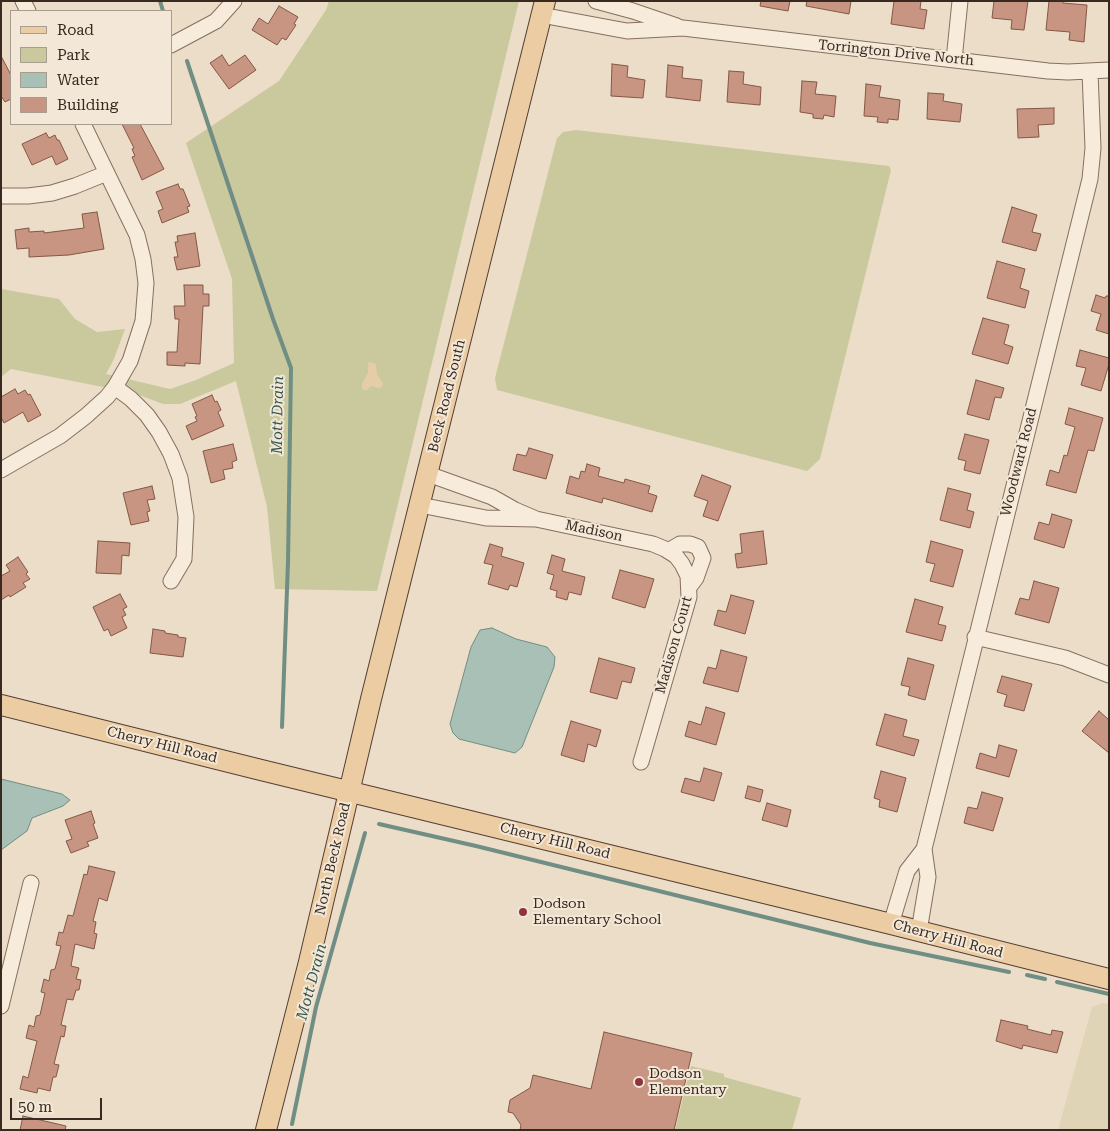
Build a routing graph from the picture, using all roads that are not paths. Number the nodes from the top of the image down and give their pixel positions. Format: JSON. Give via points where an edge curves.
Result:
{"nodes":[{"id":1,"x":234,"y":1,"type":"edge"},
{"id":2,"x":596,"y":1,"type":"edge"},
{"id":3,"x":960,"y":1,"type":"edge"},
{"id":4,"x":543,"y":8,"type":"edge"},
{"id":5,"x":683,"y":28,"type":"junction"},
{"id":6,"x":172,"y":44,"type":"edge"},
{"id":7,"x":954,"y":60,"type":"junction"},
{"id":8,"x":1109,"y":70,"type":"edge"},
{"id":9,"x":1090,"y":72,"type":"junction"},
{"id":10,"x":83,"y":125,"type":"edge"},
{"id":11,"x":107,"y":173,"type":"junction"},
{"id":12,"x":1,"y":196,"type":"edge"},
{"id":13,"x":115,"y":387,"type":"junction"},
{"id":14,"x":1,"y":470,"type":"edge"},
{"id":15,"x":428,"y":474,"type":"junction"},
{"id":16,"x":420,"y":505,"type":"junction"},
{"id":17,"x":536,"y":519,"type":"junction"},
{"id":18,"x":653,"y":544,"type":"joint"},
{"id":19,"x":668,"y":551,"type":"junction"},
{"id":20,"x":171,"y":582,"type":"dead end"},
{"id":21,"x":690,"y":586,"type":"junction"},
{"id":22,"x":975,"y":637,"type":"junction"},
{"id":23,"x":1109,"y":674,"type":"edge"},
{"id":24,"x":1,"y":705,"type":"edge"},
{"id":25,"x":641,"y":762,"type":"dead end"},
{"id":26,"x":349,"y":792,"type":"junction"},
{"id":27,"x":924,"y":849,"type":"junction"},
{"id":28,"x":31,"y":883,"type":"dead end"},
{"id":29,"x":891,"y":924,"type":"junction"},
{"id":30,"x":919,"y":931,"type":"junction"},
{"id":31,"x":6,"y":968,"type":"edge"},
{"id":32,"x":1109,"y":979,"type":"edge"},
{"id":33,"x":1,"y":1006,"type":"edge"},
{"id":34,"x":266,"y":1130,"type":"edge"}],
"edges":[{"from":1,"to":6,"type":"street","via":[[216,21]]},
{"from":2,"to":5,"type":"street","name":"Torrington Drive North"},
{"from":3,"to":7,"type":"street"},
{"from":4,"to":5,"type":"street","name":"Torrington Drive North","via":[[627,31]]},
{"from":4,"to":15,"type":"main road","name":"Beck Road South"},
{"from":5,"to":7,"type":"street","name":"Torrington Drive North"},
{"from":7,"to":9,"type":"street","name":"Torrington Drive North","via":[[1048,71]]},
{"from":8,"to":9,"type":"street","name":"Torrington Drive North"},
{"from":9,"to":22,"type":"street","name":"Woodward Road","via":[[1090,179]]},
{"from":10,"to":11,"type":"street"},
{"from":11,"to":12,"type":"street","via":[[52,193]]},
{"from":11,"to":13,"type":"street","via":[[137,235],[146,283],[139,336]]},
{"from":13,"to":14,"type":"street","via":[[66,431]]},
{"from":13,"to":20,"type":"street","via":[[147,415],[171,454],[180,478],[186,518],[184,560]]},
{"from":15,"to":16,"type":"main road","name":"Beck Road South"},
{"from":15,"to":17,"type":"street","name":"Madison","via":[[492,496]]},
{"from":16,"to":17,"type":"street","name":"Madison","via":[[486,518]]},
{"from":16,"to":26,"type":"main road","name":"Beck Road South"},
{"from":17,"to":18,"type":"street","name":"Madison"},
{"from":18,"to":19,"type":"street","name":"Madison Court"},
{"from":19,"to":21,"type":"street","name":"Madison Court","via":[[682,564]]},
{"from":19,"to":21,"type":"street","via":[[680,544],[698,547],[703,558]]},
{"from":21,"to":25,"type":"street","name":"Madison Court"},
{"from":22,"to":23,"type":"street","via":[[1065,658]]},
{"from":22,"to":27,"type":"street","name":"Woodward Road"},
{"from":24,"to":26,"type":"main road","name":"Cherry Hill Road"},
{"from":26,"to":29,"type":"main road","name":"Cherry Hill Road"},
{"from":26,"to":34,"type":"main road","name":"North Beck Road"},
{"from":27,"to":29,"type":"street","name":"Woodward Road","via":[[907,871]]},
{"from":27,"to":30,"type":"street","name":"Woodward Road","via":[[928,877]]},
{"from":28,"to":31,"type":"street"},
{"from":29,"to":30,"type":"main road","name":"Cherry Hill Road"},
{"from":30,"to":32,"type":"main road","name":"Cherry Hill Road"},
{"from":31,"to":33,"type":"street"}]}
